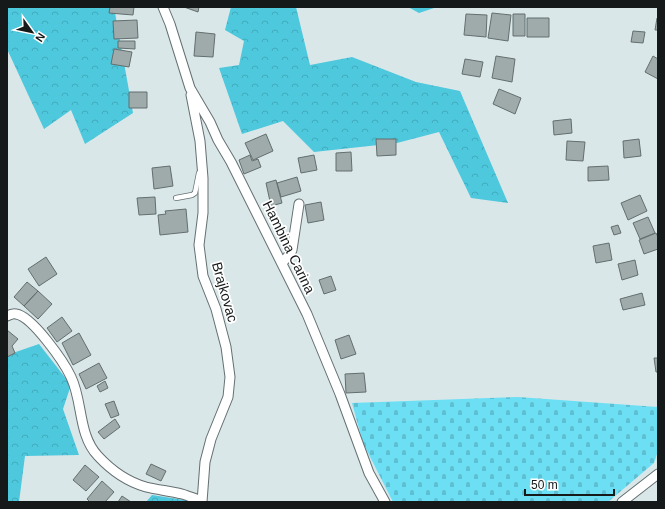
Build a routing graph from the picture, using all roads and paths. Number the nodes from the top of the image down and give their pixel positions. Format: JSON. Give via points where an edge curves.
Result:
{"nodes":[{"id":1,"x":163,"y":7,"type":"edge"},
{"id":2,"x":190,"y":88,"type":"junction"},
{"id":3,"x":202,"y":159,"type":"junction"},
{"id":4,"x":176,"y":198,"type":"dead end"},
{"id":5,"x":299,"y":204,"type":"dead end"},
{"id":6,"x":282,"y":263,"type":"junction"},
{"id":7,"x":7,"y":316,"type":"edge"},
{"id":8,"x":658,"y":474,"type":"edge"},
{"id":9,"x":202,"y":502,"type":"edge"},
{"id":10,"x":385,"y":502,"type":"edge"},
{"id":11,"x":622,"y":502,"type":"edge"}],
"edges":[{"from":1,"to":2,"type":"street","name":"Hambina Carina"},
{"from":2,"to":3,"type":"street","name":"Brajkovac"},
{"from":2,"to":6,"type":"street","name":"Hambina Carina"},
{"from":3,"to":4,"type":"lane","via":[[195,193]]},
{"from":3,"to":9,"type":"street","name":"Brajkovac","via":[[203,213],[199,245],[203,276],[216,309],[226,347],[230,377],[228,397],[211,439],[205,462]]},
{"from":5,"to":6,"type":"street","via":[[292,250]]},
{"from":6,"to":10,"type":"street","name":"Hambina Carina","via":[[307,314],[370,473]]},
{"from":7,"to":9,"type":"street","name":"Brajkovac","via":[[16,314],[39,331],[71,377],[87,438],[97,455],[114,471],[145,487],[182,494]]},
{"from":8,"to":11,"type":"street"}]}
